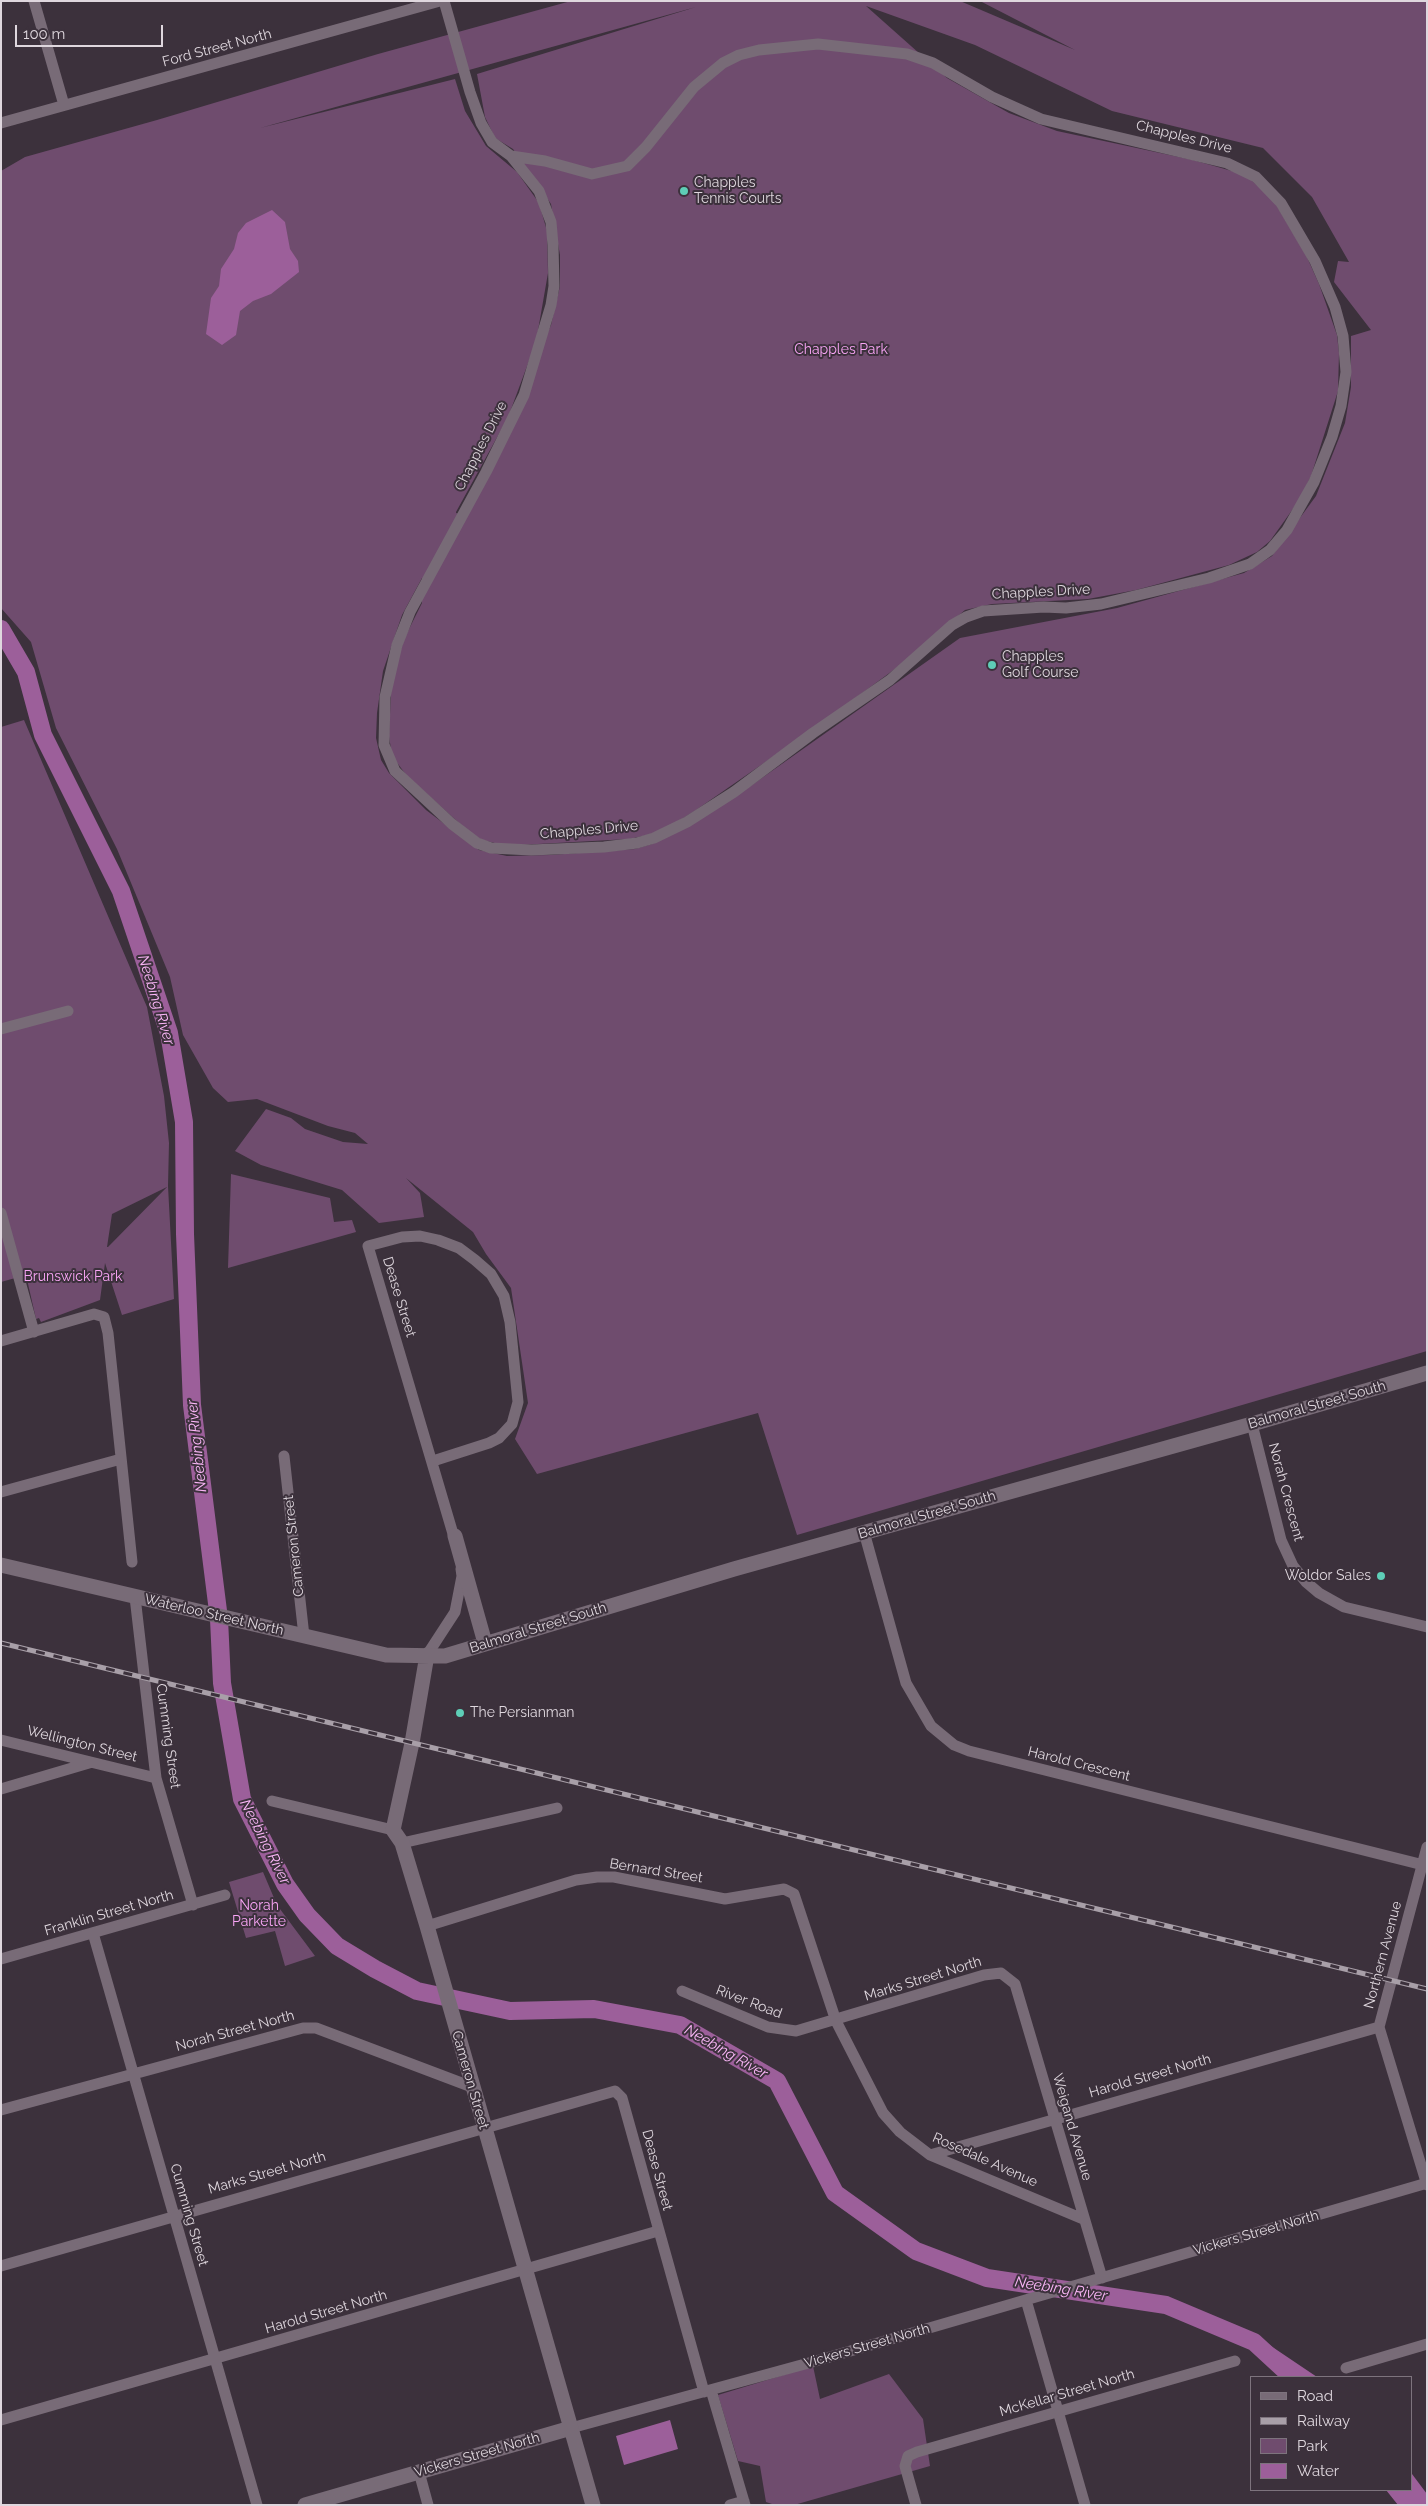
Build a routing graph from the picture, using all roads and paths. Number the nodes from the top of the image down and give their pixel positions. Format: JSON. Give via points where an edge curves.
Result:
{"nodes":[{"id":1,"x":34,"y":1,"type":"edge"},
{"id":2,"x":442,"y":1,"type":"edge"},
{"id":3,"x":64,"y":105,"type":"junction"},
{"id":4,"x":1,"y":123,"type":"edge"},
{"id":5,"x":511,"y":156,"type":"junction"},
{"id":6,"x":68,"y":1011,"type":"dead end"},
{"id":7,"x":1,"y":1029,"type":"edge"},
{"id":8,"x":1,"y":1213,"type":"edge"},
{"id":9,"x":34,"y":1332,"type":"junction"},
{"id":10,"x":1,"y":1342,"type":"edge"},
{"id":11,"x":1427,"y":1373,"type":"edge"},
{"id":12,"x":1252,"y":1424,"type":"junction"},
{"id":13,"x":284,"y":1456,"type":"dead end"},
{"id":14,"x":121,"y":1459,"type":"junction"},
{"id":15,"x":433,"y":1462,"type":"junction"},
{"id":16,"x":1,"y":1492,"type":"edge"},
{"id":17,"x":864,"y":1532,"type":"junction"},
{"id":18,"x":455,"y":1536,"type":"junction"},
{"id":19,"x":132,"y":1562,"type":"dead end"},
{"id":20,"x":1,"y":1565,"type":"edge"},
{"id":21,"x":135,"y":1597,"type":"junction"},
{"id":22,"x":1427,"y":1627,"type":"edge"},
{"id":23,"x":304,"y":1636,"type":"junction"},
{"id":24,"x":485,"y":1643,"type":"junction"},
{"id":25,"x":427,"y":1655,"type":"junction"},
{"id":26,"x":1,"y":1740,"type":"edge"},
{"id":27,"x":90,"y":1763,"type":"junction"},
{"id":28,"x":156,"y":1778,"type":"junction"},
{"id":29,"x":1,"y":1790,"type":"edge"},
{"id":30,"x":272,"y":1801,"type":"dead end"},
{"id":31,"x":557,"y":1808,"type":"dead end"},
{"id":32,"x":393,"y":1830,"type":"junction"},
{"id":33,"x":402,"y":1843,"type":"junction"},
{"id":34,"x":1427,"y":1848,"type":"edge"},
{"id":35,"x":1424,"y":1865,"type":"edge"},
{"id":36,"x":794,"y":1894,"type":"joint"},
{"id":37,"x":225,"y":1895,"type":"dead end"},
{"id":38,"x":193,"y":1905,"type":"junction"},
{"id":39,"x":427,"y":1926,"type":"junction"},
{"id":40,"x":93,"y":1933,"type":"junction"},
{"id":41,"x":1,"y":1959,"type":"edge"},
{"id":42,"x":1015,"y":1984,"type":"joint"},
{"id":43,"x":682,"y":1991,"type":"dead end"},
{"id":44,"x":836,"y":2021,"type":"junction"},
{"id":45,"x":1379,"y":2027,"type":"junction"},
{"id":46,"x":133,"y":2074,"type":"junction"},
{"id":47,"x":472,"y":2087,"type":"junction"},
{"id":48,"x":1,"y":2110,"type":"edge"},
{"id":49,"x":1054,"y":2120,"type":"junction"},
{"id":50,"x":483,"y":2127,"type":"junction"},
{"id":51,"x":930,"y":2155,"type":"junction"},
{"id":52,"x":1427,"y":2184,"type":"edge"},
{"id":53,"x":174,"y":2216,"type":"junction"},
{"id":54,"x":1084,"y":2219,"type":"junction"},
{"id":55,"x":658,"y":2231,"type":"junction"},
{"id":56,"x":1,"y":2266,"type":"edge"},
{"id":57,"x":525,"y":2270,"type":"junction"},
{"id":58,"x":1102,"y":2278,"type":"junction"},
{"id":59,"x":1030,"y":2299,"type":"junction"},
{"id":60,"x":1427,"y":2344,"type":"edge"},
{"id":61,"x":215,"y":2360,"type":"junction"},
{"id":62,"x":1236,"y":2361,"type":"dead end"},
{"id":63,"x":1346,"y":2368,"type":"dead end"},
{"id":64,"x":707,"y":2391,"type":"junction"},
{"id":65,"x":1058,"y":2410,"type":"junction"},
{"id":66,"x":1,"y":2420,"type":"edge"},
{"id":67,"x":572,"y":2428,"type":"junction"},
{"id":68,"x":419,"y":2472,"type":"junction"},
{"id":69,"x":745,"y":2503,"type":"edge"},
{"id":70,"x":257,"y":2505,"type":"edge"},
{"id":71,"x":305,"y":2505,"type":"edge"},
{"id":72,"x":428,"y":2505,"type":"edge"},
{"id":73,"x":593,"y":2505,"type":"edge"},
{"id":74,"x":730,"y":2505,"type":"edge"},
{"id":75,"x":916,"y":2505,"type":"edge"},
{"id":76,"x":1086,"y":2505,"type":"edge"}],
"edges":[{"from":1,"to":3,"type":"street"},
{"from":2,"to":3,"type":"street","name":"Ford Street North"},
{"from":2,"to":5,"type":"street","name":"Chapples Drive","via":[[486,133],[492,142]]},
{"from":3,"to":4,"type":"street","name":"Ford Street North"},
{"from":5,"to":5,"type":"street","name":"Chapples Drive","via":[[539,191],[551,222],[554,268],[551,304],[524,395],[410,612],[397,645],[385,698],[383,729],[390,761],[404,781],[477,844],[519,850],[637,844],[670,831],[734,792],[813,732],[890,680],[952,625],[966,617],[983,611],[1101,604],[1242,567],[1258,559],[1287,530],[1314,482],[1332,437],[1344,388],[1343,336],[1329,292],[1299,232],[1264,183],[1240,168],[1213,159],[1041,119],[992,97],[933,63],[907,54],[818,44],[739,55],[723,63],[694,87],[627,166],[592,174]]},
{"from":6,"to":7,"type":"street"},
{"from":8,"to":9,"type":"street"},
{"from":9,"to":10,"type":"street"},
{"from":9,"to":14,"type":"street","via":[[94,1314],[104,1317]]},
{"from":11,"to":12,"type":"main road","name":"Balmoral Street South"},
{"from":12,"to":17,"type":"main road","name":"Balmoral Street South"},
{"from":12,"to":22,"type":"street","name":"Norah Crescent","via":[[1282,1540],[1293,1566],[1306,1582],[1318,1593],[1344,1607]]},
{"from":13,"to":23,"type":"street","name":"Cameron Street"},
{"from":14,"to":16,"type":"street"},
{"from":14,"to":19,"type":"street"},
{"from":15,"to":15,"type":"street","name":"Dease Street","via":[[489,1443],[499,1438],[512,1424],[518,1402],[510,1322],[504,1296],[491,1274],[475,1260],[459,1248],[438,1240],[402,1237],[368,1246]]},
{"from":15,"to":18,"type":"street","name":"Dease Street"},
{"from":17,"to":24,"type":"main road","name":"Balmoral Street South"},
{"from":17,"to":35,"type":"street","name":"Harold Crescent","via":[[906,1683],[931,1726],[954,1745],[978,1754]]},
{"from":18,"to":24,"type":"main road"},
{"from":18,"to":25,"type":"street","name":"Dease Street","via":[[462,1576],[456,1612]]},
{"from":20,"to":21,"type":"main road","name":"Waterloo Street North"},
{"from":21,"to":23,"type":"main road","name":"Waterloo Street North"},
{"from":21,"to":28,"type":"street","name":"Cumming Street"},
{"from":23,"to":25,"type":"main road","name":"Waterloo Street North","via":[[386,1656]]},
{"from":24,"to":25,"type":"main road","name":"Balmoral Street South","via":[[445,1656]]},
{"from":25,"to":32,"type":"main road"},
{"from":26,"to":27,"type":"street","name":"Wellington Street"},
{"from":27,"to":28,"type":"street","name":"Wellington Street"},
{"from":27,"to":29,"type":"street"},
{"from":28,"to":38,"type":"street","name":"Cumming Street"},
{"from":30,"to":32,"type":"street"},
{"from":31,"to":33,"type":"street"},
{"from":32,"to":33,"type":"main road","name":"Cameron Street"},
{"from":33,"to":39,"type":"main road","name":"Cameron Street"},
{"from":34,"to":35,"type":"street","name":"Northern Avenue"},
{"from":35,"to":45,"type":"street","name":"Northern Avenue"},
{"from":36,"to":39,"type":"street","name":"Bernard Street","via":[[784,1889],[725,1899],[614,1877],[597,1878],[576,1880]]},
{"from":36,"to":44,"type":"street","name":"Rosedale Avenue"},
{"from":37,"to":38,"type":"street","name":"Franklin Street North"},
{"from":38,"to":40,"type":"street","name":"Franklin Street North"},
{"from":39,"to":47,"type":"main road","name":"Cameron Street"},
{"from":40,"to":41,"type":"street","name":"Franklin Street North"},
{"from":40,"to":46,"type":"street","name":"Cumming Street"},
{"from":42,"to":44,"type":"street","name":"Marks Street North","via":[[1000,1973],[984,1975]]},
{"from":42,"to":49,"type":"street","name":"Weigand Avenue"},
{"from":43,"to":44,"type":"street","name":"River Road","via":[[768,2027],[786,2031],[804,2030]]},
{"from":44,"to":51,"type":"street","name":"Rosedale Avenue","via":[[883,2113],[900,2132]]},
{"from":45,"to":49,"type":"street","name":"Harold Street North"},
{"from":45,"to":52,"type":"street","name":"Northern Avenue"},
{"from":46,"to":47,"type":"street","name":"Norah Street North","via":[[303,2028],[316,2028]]},
{"from":46,"to":48,"type":"street","name":"Norah Street North"},
{"from":46,"to":53,"type":"street","name":"Cumming Street"},
{"from":47,"to":50,"type":"main road","name":"Cameron Street"},
{"from":49,"to":51,"type":"street","name":"Harold Street North"},
{"from":49,"to":54,"type":"street","name":"Weigand Avenue"},
{"from":50,"to":53,"type":"street","name":"Marks Street North"},
{"from":50,"to":55,"type":"street","name":"Dease Street","via":[[615,2090],[622,2098]]},
{"from":50,"to":57,"type":"main road","name":"Cameron Street"},
{"from":51,"to":54,"type":"street","name":"Rosedale Avenue"},
{"from":52,"to":58,"type":"street","name":"Vickers Street North"},
{"from":53,"to":56,"type":"street","name":"Marks Street North"},
{"from":53,"to":61,"type":"street","name":"Cumming Street"},
{"from":54,"to":58,"type":"street","name":"Weigand Avenue"},
{"from":55,"to":57,"type":"street","name":"Harold Street North"},
{"from":55,"to":64,"type":"street","name":"Dease Street"},
{"from":57,"to":61,"type":"street","name":"Harold Street North"},
{"from":57,"to":67,"type":"main road","name":"Cameron Street"},
{"from":58,"to":59,"type":"street","name":"Vickers Street North"},
{"from":59,"to":64,"type":"street","name":"Vickers Street North"},
{"from":59,"to":65,"type":"street"},
{"from":60,"to":63,"type":"street"},
{"from":61,"to":66,"type":"street","name":"Harold Street North"},
{"from":61,"to":70,"type":"street","name":"Cumming Street"},
{"from":62,"to":65,"type":"street","name":"McKellar Street North"},
{"from":64,"to":67,"type":"street","name":"Vickers Street North"},
{"from":64,"to":69,"type":"street","name":"Dease Street"},
{"from":65,"to":75,"type":"street","name":"McKellar Street North","via":[[908,2456],[905,2466]]},
{"from":65,"to":76,"type":"street"},
{"from":67,"to":68,"type":"main road","name":"Vickers Street North"},
{"from":67,"to":73,"type":"main road","name":"Cameron Street"},
{"from":68,"to":71,"type":"main road","name":"Vickers Street North"},
{"from":68,"to":72,"type":"street"},
{"from":69,"to":74,"type":"street"}]}
